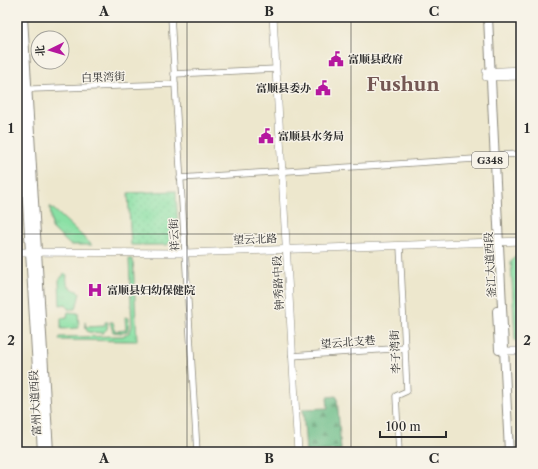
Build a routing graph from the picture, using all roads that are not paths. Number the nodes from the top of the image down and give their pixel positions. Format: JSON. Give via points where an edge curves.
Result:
{"nodes":[{"id":1,"x":23,"y":17,"type":"edge"},
{"id":2,"x":171,"y":17,"type":"edge"},
{"id":3,"x":273,"y":17,"type":"edge"},
{"id":4,"x":483,"y":17,"type":"edge"},
{"id":5,"x":488,"y":17,"type":"edge"},
{"id":6,"x":17,"y":35,"type":"edge"},
{"id":7,"x":276,"y":69,"type":"junction"},
{"id":8,"x":521,"y":70,"type":"edge"},
{"id":9,"x":174,"y":74,"type":"junction"},
{"id":10,"x":489,"y":74,"type":"junction"},
{"id":11,"x":521,"y":76,"type":"edge"},
{"id":12,"x":175,"y":84,"type":"junction"},
{"id":13,"x":32,"y":89,"type":"dead end"},
{"id":14,"x":521,"y":154,"type":"edge"},
{"id":15,"x":493,"y":157,"type":"junction"},
{"id":16,"x":282,"y":171,"type":"junction"},
{"id":17,"x":180,"y":178,"type":"junction"},
{"id":18,"x":521,"y":241,"type":"edge"},
{"id":19,"x":497,"y":243,"type":"junction"},
{"id":20,"x":400,"y":246,"type":"junction"},
{"id":21,"x":287,"y":249,"type":"junction"},
{"id":22,"x":33,"y":251,"type":"junction"},
{"id":23,"x":17,"y":252,"type":"edge"},
{"id":24,"x":185,"y":253,"type":"junction"},
{"id":25,"x":405,"y":348,"type":"junction"},
{"id":26,"x":521,"y":351,"type":"edge"},
{"id":27,"x":505,"y":352,"type":"junction"},
{"id":28,"x":292,"y":356,"type":"junction"},
{"id":29,"x":42,"y":452,"type":"edge"},
{"id":30,"x":49,"y":452,"type":"edge"},
{"id":31,"x":197,"y":452,"type":"edge"},
{"id":32,"x":298,"y":452,"type":"edge"},
{"id":33,"x":399,"y":452,"type":"edge"},
{"id":34,"x":504,"y":452,"type":"edge"},
{"id":35,"x":510,"y":452,"type":"edge"}],
"edges":[{"from":1,"to":22,"type":"main road","name":"富州大道西段"},
{"from":2,"to":9,"type":"street","name":"祥云街"},
{"from":3,"to":7,"type":"street","name":"钟秀路中段"},
{"from":4,"to":10,"type":"main road","number":"G348"},
{"from":5,"to":10,"type":"main road","number":"G348"},
{"from":6,"to":22,"type":"main road","name":"富州大道西段"},
{"from":7,"to":9,"type":"street"},
{"from":7,"to":16,"type":"street","name":"钟秀路中段"},
{"from":8,"to":10,"type":"street"},
{"from":9,"to":12,"type":"street","name":"祥云街"},
{"from":10,"to":11,"type":"street"},
{"from":10,"to":15,"type":"main road","name":"釜江大道西段","number":"G348"},
{"from":12,"to":13,"type":"street","name":"白果湾街"},
{"from":12,"to":17,"type":"street","name":"祥云街"},
{"from":14,"to":15,"type":"street"},
{"from":15,"to":16,"type":"street"},
{"from":15,"to":19,"type":"main road","name":"釜江大道西段","number":"G348"},
{"from":16,"to":17,"type":"street"},
{"from":16,"to":21,"type":"street","name":"钟秀路中段"},
{"from":17,"to":24,"type":"street","name":"祥云街"},
{"from":18,"to":19,"type":"street","name":"望云北路"},
{"from":19,"to":20,"type":"street","name":"望云北路"},
{"from":19,"to":27,"type":"main road","name":"釜江大道西段","number":"G348"},
{"from":19,"to":34,"type":"main road","name":"釜江大道西段","number":"G348"},
{"from":20,"to":21,"type":"street","name":"望云北路"},
{"from":20,"to":25,"type":"street","name":"李子湾街"},
{"from":21,"to":24,"type":"street","name":"望云北路"},
{"from":21,"to":28,"type":"street","name":"钟秀路中段"},
{"from":22,"to":23,"type":"street","name":"望云北路"},
{"from":22,"to":24,"type":"street","name":"望云北路"},
{"from":22,"to":29,"type":"main road","name":"富州大道西段"},
{"from":22,"to":30,"type":"main road","name":"富州大道西段"},
{"from":24,"to":31,"type":"street","name":"祥云街"},
{"from":25,"to":28,"type":"street","name":"望云北支巷"},
{"from":25,"to":33,"type":"street","name":"李子湾街","via":[[406,391],[396,396]]},
{"from":26,"to":27,"type":"street"},
{"from":27,"to":35,"type":"main road","name":"釜江大道西段","number":"G348"},
{"from":28,"to":32,"type":"street","name":"钟秀路中段"}]}
